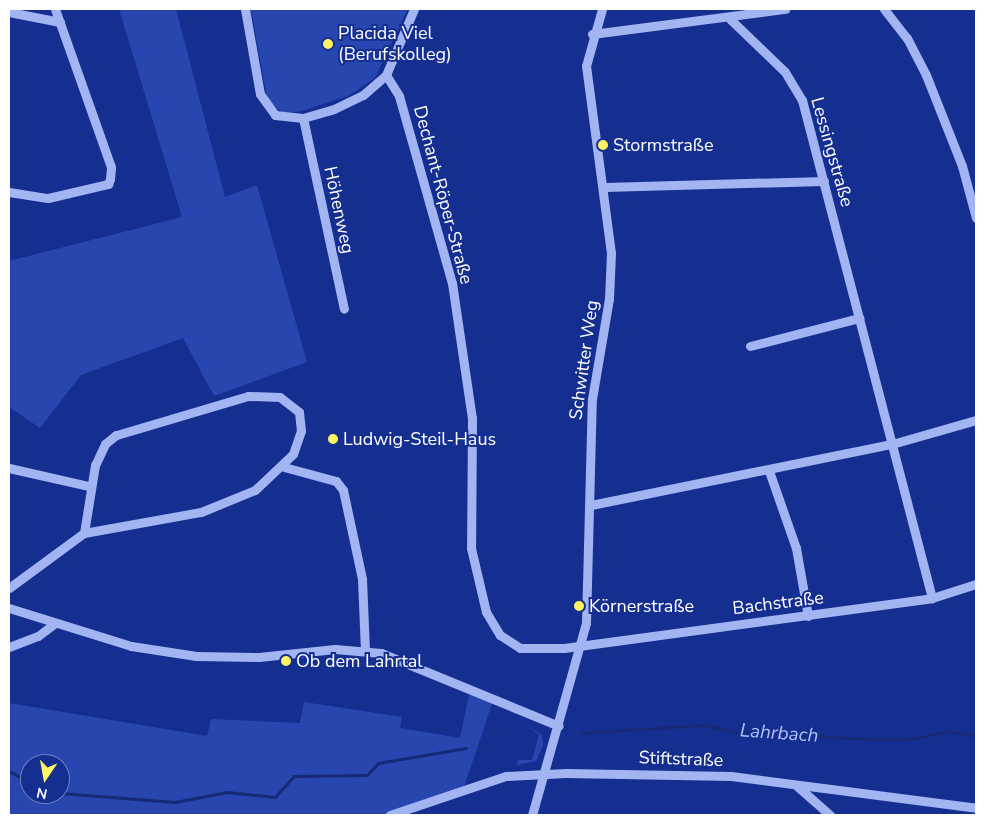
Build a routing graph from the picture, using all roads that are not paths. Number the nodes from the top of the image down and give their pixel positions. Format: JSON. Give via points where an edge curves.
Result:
{"nodes":[{"id":1,"x":55,"y":9,"type":"edge"},
{"id":2,"x":245,"y":9,"type":"edge"},
{"id":3,"x":414,"y":9,"type":"edge"},
{"id":4,"x":602,"y":9,"type":"edge"},
{"id":5,"x":785,"y":9,"type":"edge"},
{"id":6,"x":884,"y":9,"type":"edge"},
{"id":7,"x":9,"y":12,"type":"edge"},
{"id":8,"x":730,"y":19,"type":"junction"},
{"id":9,"x":60,"y":22,"type":"junction"},
{"id":10,"x":592,"y":34,"type":"junction"},
{"id":11,"x":386,"y":75,"type":"junction"},
{"id":12,"x":303,"y":118,"type":"junction"},
{"id":13,"x":824,"y":181,"type":"junction"},
{"id":14,"x":605,"y":187,"type":"junction"},
{"id":15,"x":9,"y":192,"type":"edge"},
{"id":16,"x":976,"y":218,"type":"edge"},
{"id":17,"x":344,"y":309,"type":"dead end"},
{"id":18,"x":859,"y":318,"type":"junction"},
{"id":19,"x":750,"y":346,"type":"dead end"},
{"id":20,"x":976,"y":420,"type":"edge"},
{"id":21,"x":892,"y":444,"type":"junction"},
{"id":22,"x":284,"y":467,"type":"junction"},
{"id":23,"x":9,"y":468,"type":"edge"},
{"id":24,"x":769,"y":471,"type":"junction"},
{"id":25,"x":89,"y":486,"type":"junction"},
{"id":26,"x":591,"y":505,"type":"junction"},
{"id":27,"x":84,"y":533,"type":"junction"},
{"id":28,"x":976,"y":584,"type":"edge"},
{"id":29,"x":9,"y":588,"type":"edge"},
{"id":30,"x":932,"y":598,"type":"junction"},
{"id":31,"x":9,"y":608,"type":"edge"},
{"id":32,"x":808,"y":616,"type":"junction"},
{"id":33,"x":54,"y":624,"type":"junction"},
{"id":34,"x":582,"y":644,"type":"junction"},
{"id":35,"x":9,"y":647,"type":"edge"},
{"id":36,"x":365,"y":651,"type":"junction"},
{"id":37,"x":559,"y":726,"type":"junction"},
{"id":38,"x":544,"y":773,"type":"junction"},
{"id":39,"x":797,"y":786,"type":"junction"},
{"id":40,"x":976,"y":808,"type":"edge"},
{"id":41,"x":390,"y":815,"type":"edge"},
{"id":42,"x":532,"y":815,"type":"edge"},
{"id":43,"x":830,"y":815,"type":"edge"}],
"edges":[{"from":1,"to":9,"type":"street"},
{"from":2,"to":12,"type":"street","via":[[265,107],[280,117]]},
{"from":3,"to":11,"type":"street"},
{"from":4,"to":10,"type":"street","name":"Schwitter Weg"},
{"from":5,"to":8,"type":"street"},
{"from":6,"to":16,"type":"street","via":[[899,24],[926,75],[962,166]]},
{"from":7,"to":9,"type":"street"},
{"from":8,"to":10,"type":"street"},
{"from":8,"to":13,"type":"street","name":"Lessingstraße","via":[[772,58],[795,87]]},
{"from":9,"to":15,"type":"street","via":[[111,167],[108,184],[48,198]]},
{"from":10,"to":14,"type":"street","name":"Schwitter Weg","via":[[586,80]]},
{"from":11,"to":12,"type":"street","via":[[350,102]]},
{"from":11,"to":34,"type":"street","name":"Dechant-Röper-Straße","via":[[399,96],[452,283],[472,418],[469,530],[486,612],[500,635],[520,648]]},
{"from":12,"to":17,"type":"street","name":"Höhenweg"},
{"from":13,"to":14,"type":"street"},
{"from":13,"to":18,"type":"street","name":"Lessingstraße"},
{"from":14,"to":26,"type":"street","name":"Schwitter Weg","via":[[610,279],[592,398]]},
{"from":18,"to":19,"type":"street"},
{"from":18,"to":21,"type":"street","name":"Lessingstraße"},
{"from":20,"to":21,"type":"street"},
{"from":21,"to":24,"type":"street"},
{"from":21,"to":30,"type":"street","name":"Lessingstraße"},
{"from":22,"to":25,"type":"street","via":[[301,431],[299,412],[288,401],[268,394],[248,396],[116,435],[102,449]]},
{"from":22,"to":27,"type":"street","via":[[255,490],[216,508]]},
{"from":22,"to":36,"type":"street","via":[[340,484],[360,570]]},
{"from":23,"to":25,"type":"street"},
{"from":24,"to":26,"type":"street"},
{"from":24,"to":32,"type":"street","via":[[796,548]]},
{"from":25,"to":27,"type":"street"},
{"from":26,"to":34,"type":"street","name":"Schwitter Weg"},
{"from":27,"to":29,"type":"street"},
{"from":28,"to":30,"type":"street","name":"Bachstraße"},
{"from":30,"to":32,"type":"street","name":"Bachstraße"},
{"from":31,"to":33,"type":"street"},
{"from":32,"to":34,"type":"street","name":"Bachstraße"},
{"from":33,"to":35,"type":"street","via":[[38,636]]},
{"from":33,"to":36,"type":"street","via":[[131,646],[196,656]]},
{"from":34,"to":37,"type":"street","name":"Schwitter Weg"},
{"from":36,"to":37,"type":"street","via":[[412,663]]},
{"from":37,"to":38,"type":"street","name":"Schwitter Weg"},
{"from":38,"to":39,"type":"street","name":"Stiftstraße","via":[[711,775]]},
{"from":38,"to":41,"type":"street","name":"Stiftstraße","via":[[506,776]]},
{"from":38,"to":42,"type":"street","name":"Schwitter Weg"},
{"from":39,"to":40,"type":"street","name":"Stiftstraße"},
{"from":39,"to":43,"type":"street"}]}
